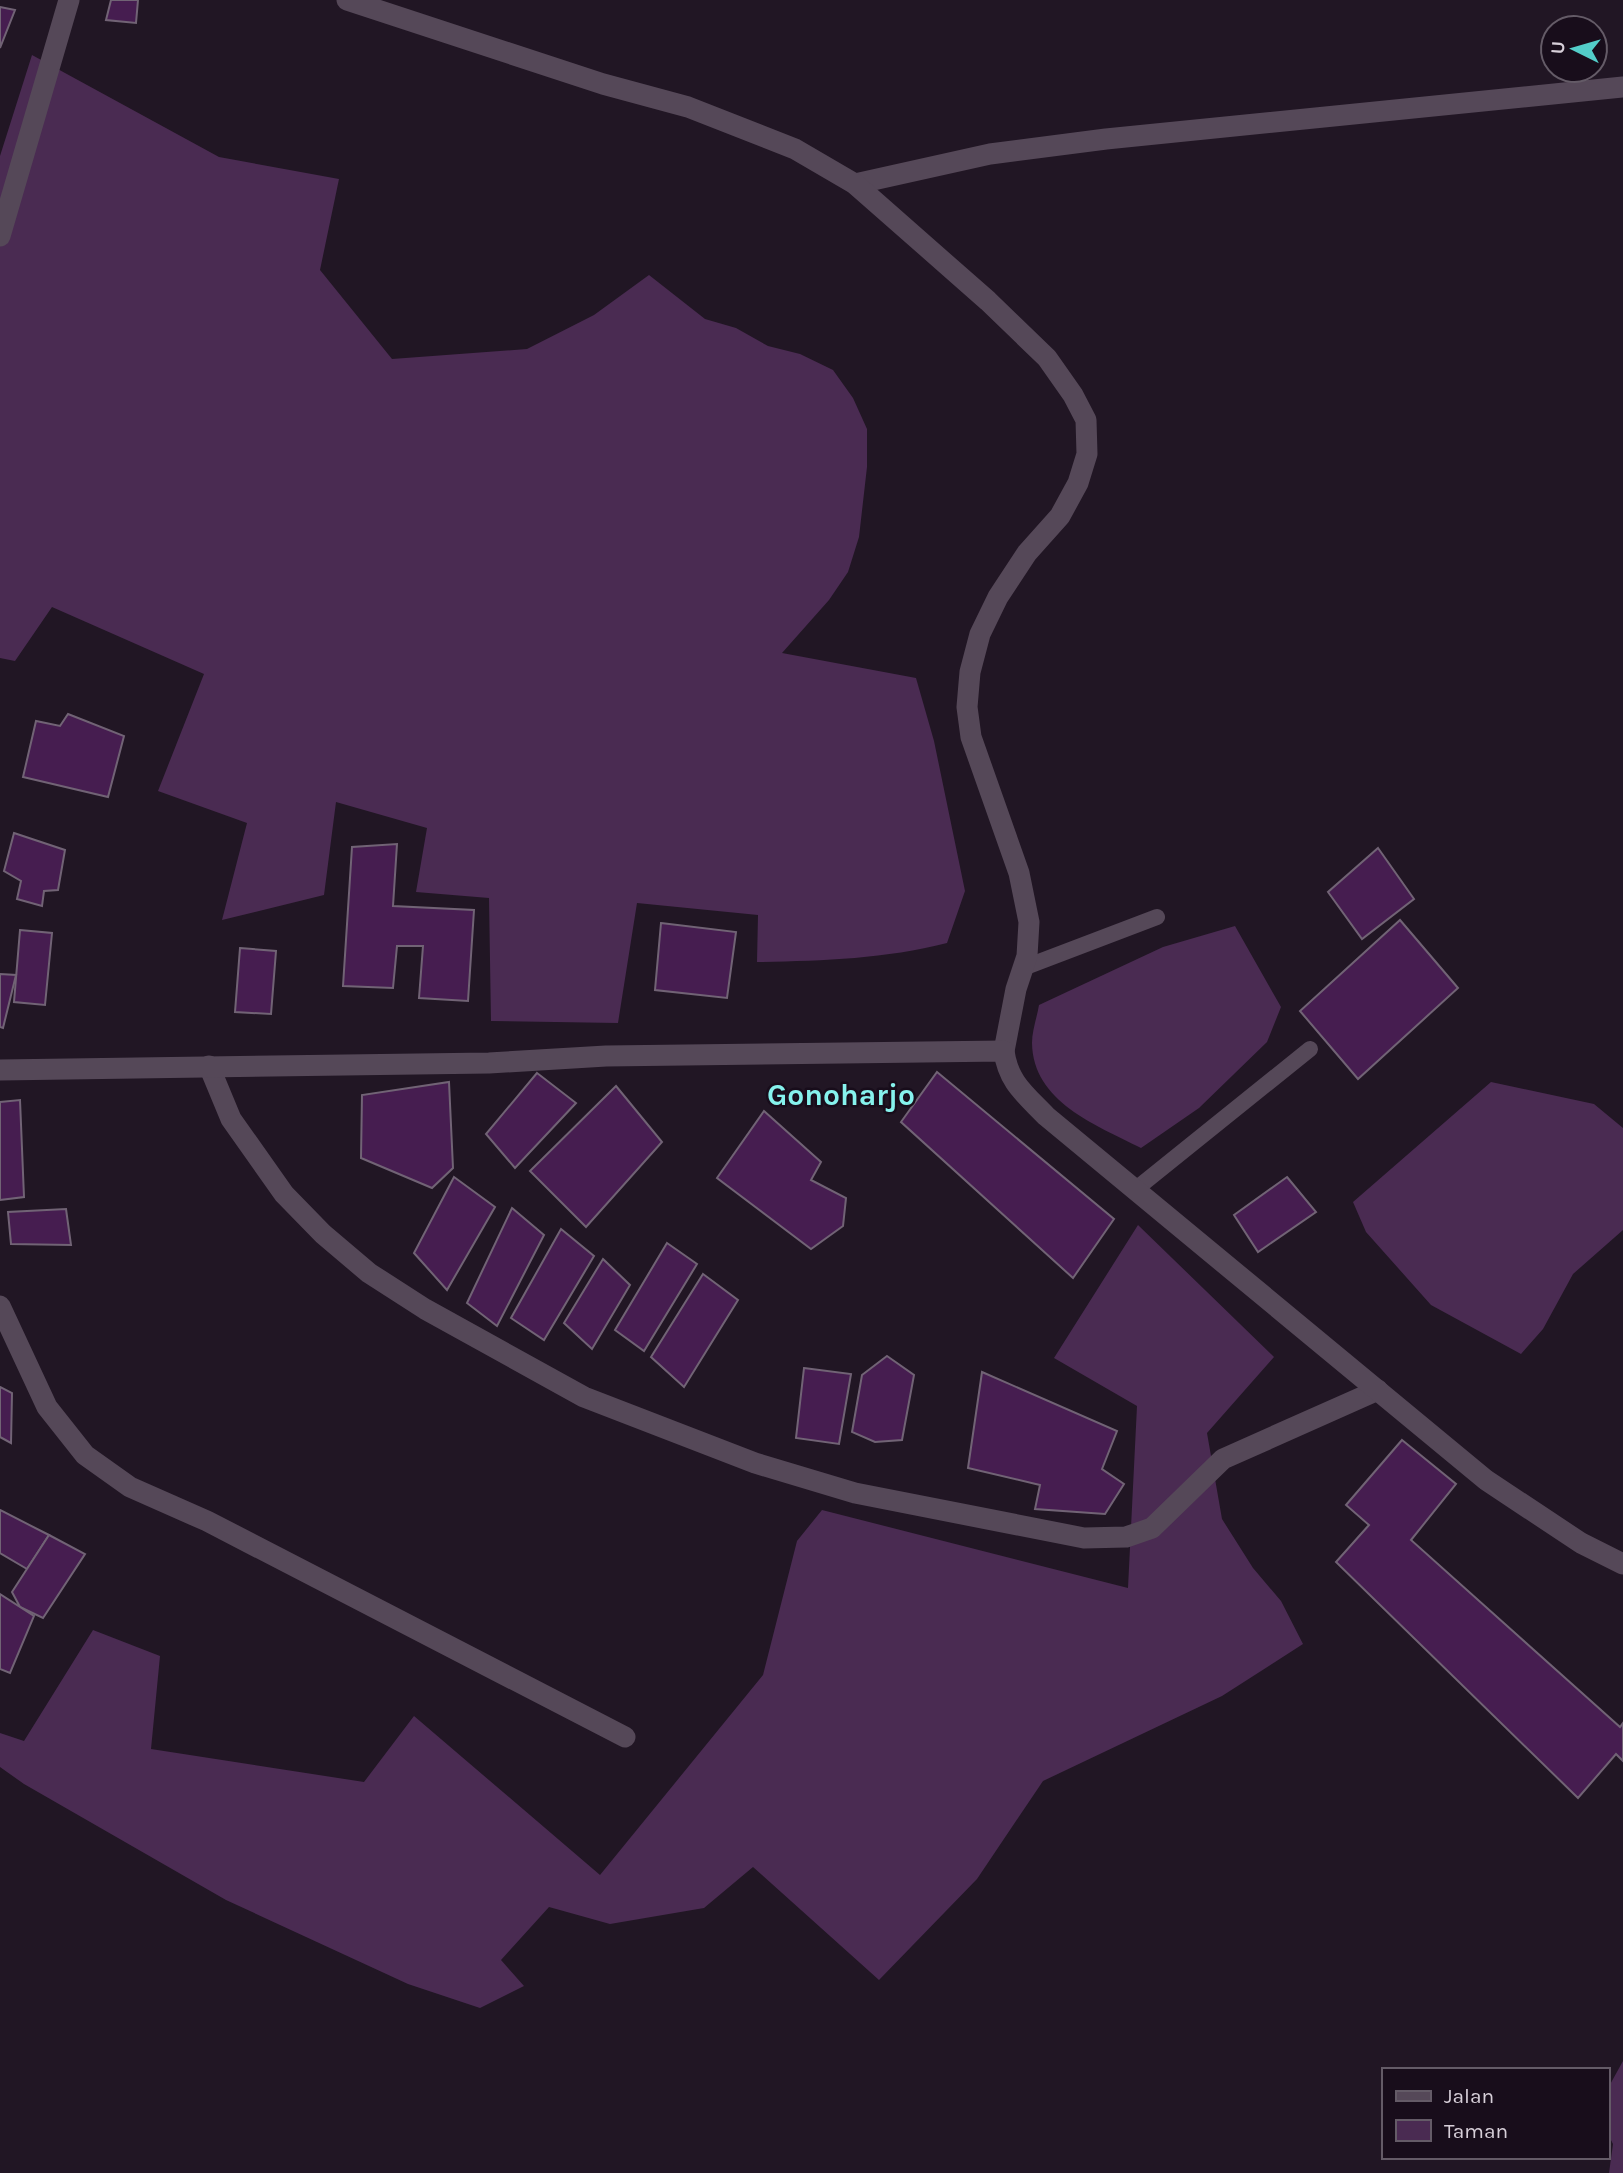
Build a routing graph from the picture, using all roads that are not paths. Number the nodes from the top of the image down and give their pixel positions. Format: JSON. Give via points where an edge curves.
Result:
{"nodes":[{"id":1,"x":69,"y":0,"type":"edge"},
{"id":2,"x":347,"y":0,"type":"edge"},
{"id":3,"x":1623,"y":87,"type":"edge"},
{"id":4,"x":855,"y":184,"type":"junction"},
{"id":5,"x":0,"y":236,"type":"edge"},
{"id":6,"x":1157,"y":917,"type":"dead end"},
{"id":7,"x":1023,"y":968,"type":"junction"},
{"id":8,"x":1310,"y":1049,"type":"dead end"},
{"id":9,"x":1003,"y":1051,"type":"junction"},
{"id":10,"x":209,"y":1066,"type":"junction"},
{"id":11,"x":0,"y":1070,"type":"edge"},
{"id":12,"x":1136,"y":1189,"type":"junction"},
{"id":13,"x":0,"y":1306,"type":"edge"},
{"id":14,"x":1378,"y":1390,"type":"junction"},
{"id":15,"x":1623,"y":1564,"type":"edge"},
{"id":16,"x":625,"y":1737,"type":"dead end"}],
"edges":[{"from":1,"to":5,"type":"street"},
{"from":2,"to":4,"type":"street","via":[[603,84],[688,107],[795,149]]},
{"from":3,"to":4,"type":"street","via":[[1106,139],[990,154]]},
{"from":4,"to":7,"type":"street","via":[[1047,358],[1086,420],[1087,454],[1078,483],[1060,516],[1027,553],[998,597],[980,634],[970,672],[967,708],[971,737],[1018,873],[1029,922]]},
{"from":6,"to":7,"type":"lane"},
{"from":7,"to":9,"type":"street"},
{"from":8,"to":12,"type":"lane"},
{"from":9,"to":10,"type":"street"},
{"from":9,"to":12,"type":"street","via":[[1006,1069],[1017,1086],[1046,1116]]},
{"from":10,"to":11,"type":"street"},
{"from":10,"to":14,"type":"street","via":[[231,1119],[284,1194],[369,1273],[584,1397],[755,1463],[856,1493],[1084,1538],[1126,1537],[1152,1528],[1223,1459]]},
{"from":12,"to":14,"type":"street"},
{"from":13,"to":16,"type":"street","via":[[47,1407],[85,1455],[130,1487],[207,1521]]},
{"from":14,"to":15,"type":"street","via":[[1486,1480],[1581,1543]]}]}
